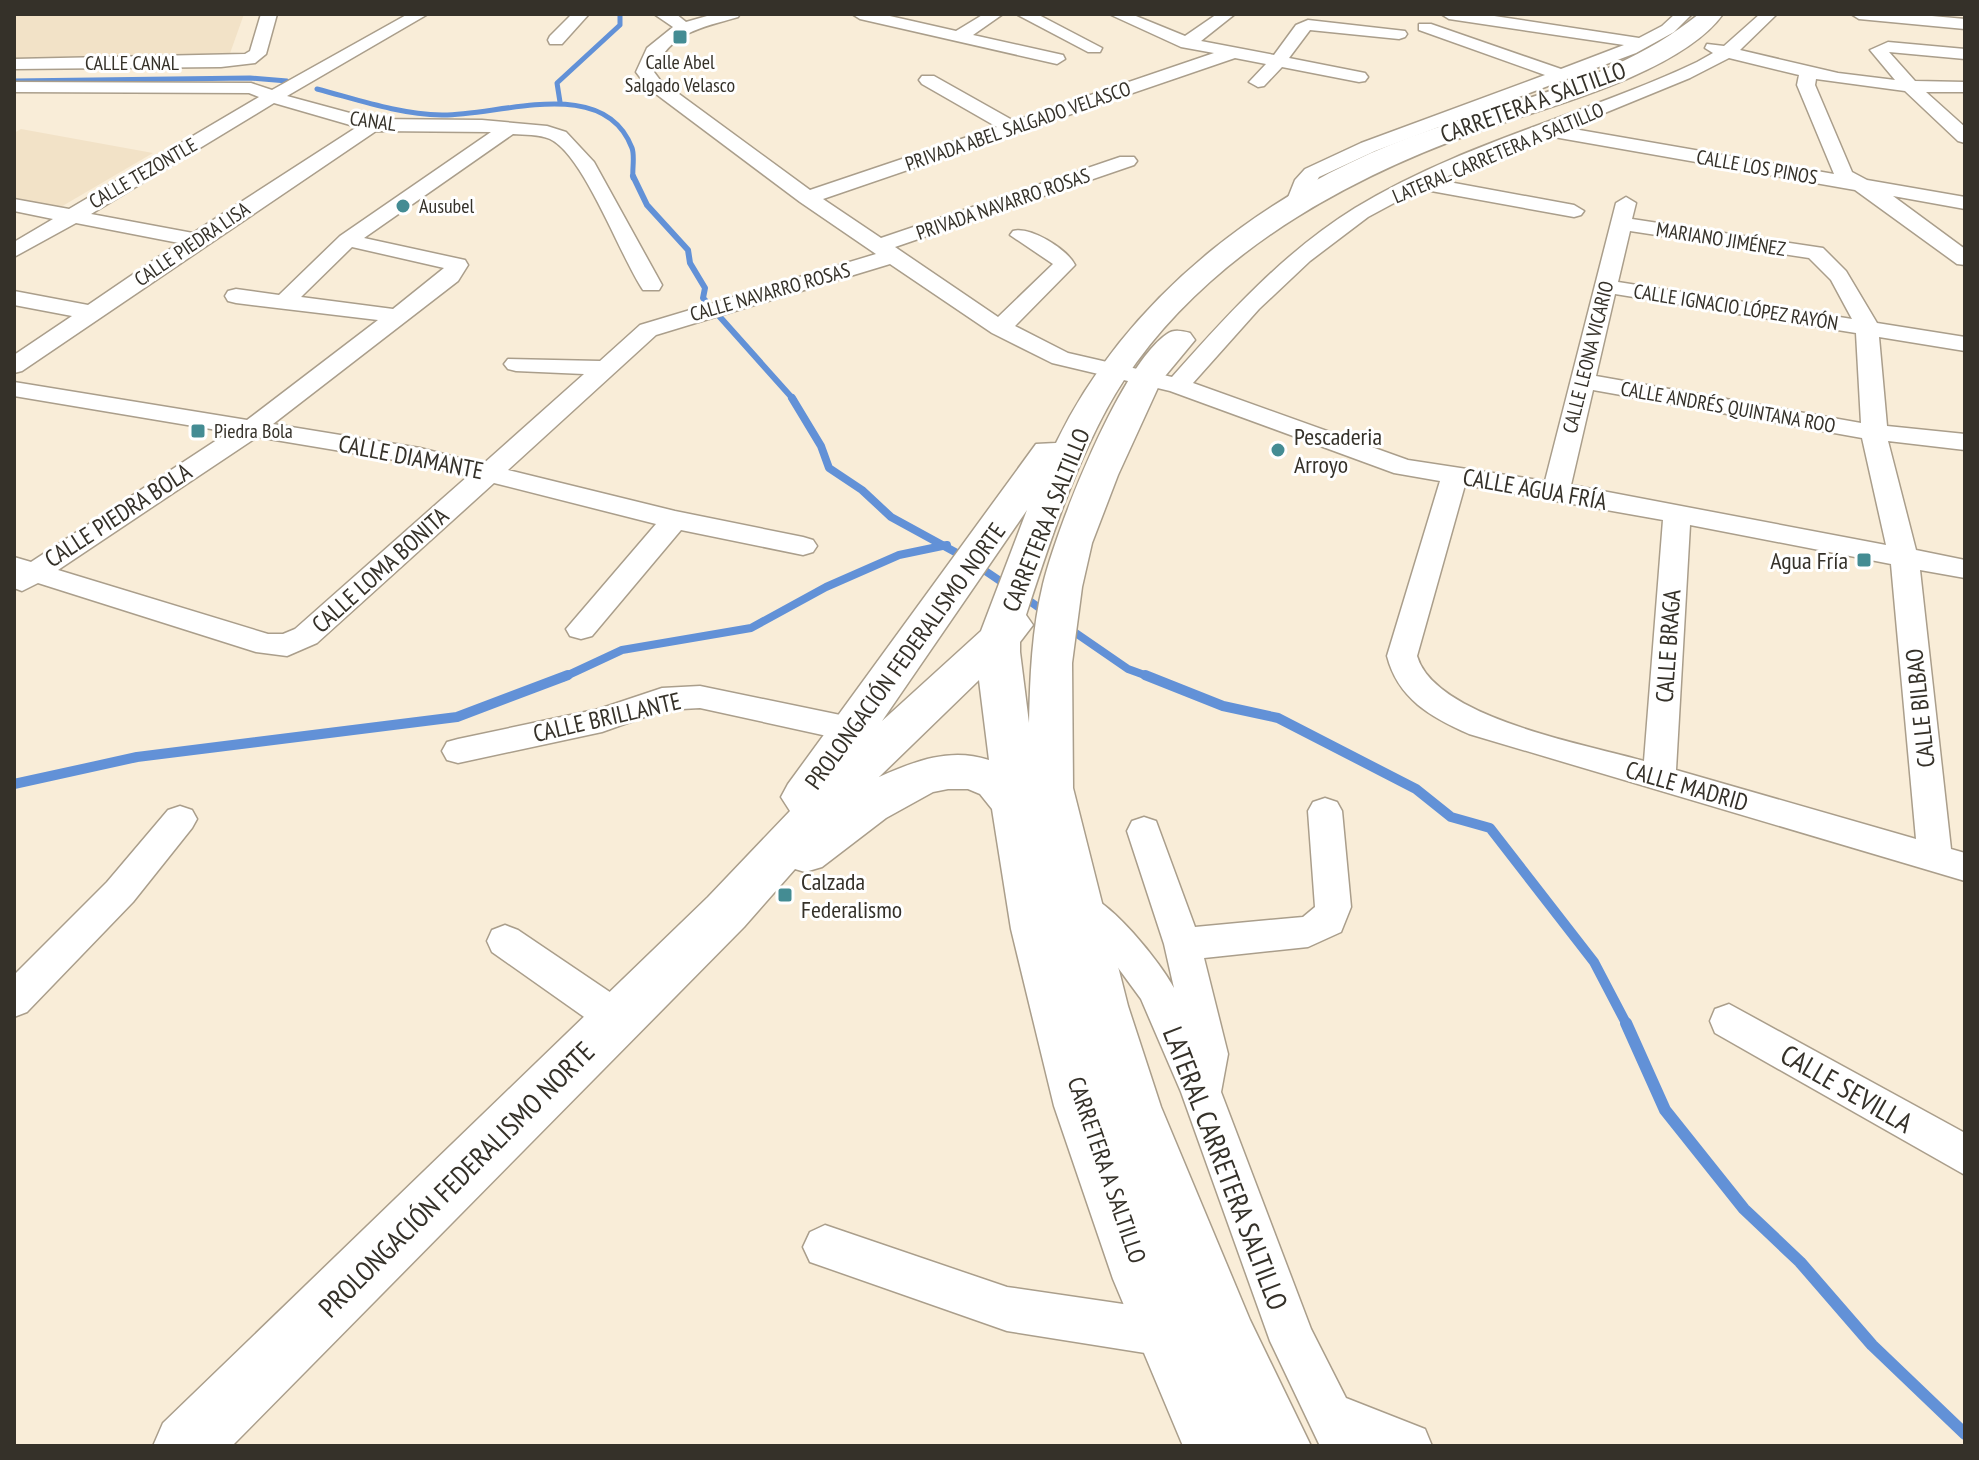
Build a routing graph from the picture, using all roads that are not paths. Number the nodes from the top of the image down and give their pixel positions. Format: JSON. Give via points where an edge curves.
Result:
{"nodes":[{"id":1,"x":269,"y":14,"type":"edge"},
{"id":2,"x":420,"y":14,"type":"edge"},
{"id":3,"x":581,"y":14,"type":"edge"},
{"id":4,"x":662,"y":14,"type":"edge"},
{"id":5,"x":732,"y":14,"type":"edge"},
{"id":6,"x":860,"y":14,"type":"edge"},
{"id":7,"x":995,"y":14,"type":"edge"},
{"id":8,"x":1024,"y":14,"type":"edge"},
{"id":9,"x":1117,"y":14,"type":"edge"},
{"id":10,"x":1227,"y":14,"type":"edge"},
{"id":11,"x":1449,"y":14,"type":"edge"},
{"id":12,"x":1684,"y":14,"type":"edge"},
{"id":13,"x":1712,"y":14,"type":"edge"},
{"id":14,"x":1744,"y":14,"type":"edge"},
{"id":15,"x":1769,"y":14,"type":"edge"},
{"id":16,"x":1859,"y":14,"type":"edge"},
{"id":17,"x":1965,"y":24,"type":"edge"},
{"id":18,"x":1425,"y":27,"type":"dead end"},
{"id":19,"x":682,"y":28,"type":"junction"},
{"id":20,"x":1399,"y":34,"type":"dead end"},
{"id":21,"x":961,"y":35,"type":"junction"},
{"id":22,"x":556,"y":40,"type":"dead end"},
{"id":23,"x":1187,"y":43,"type":"junction"},
{"id":24,"x":1641,"y":43,"type":"junction"},
{"id":25,"x":1094,"y":48,"type":"dead end"},
{"id":26,"x":1716,"y":48,"type":"junction"},
{"id":27,"x":1229,"y":54,"type":"junction"},
{"id":28,"x":1965,"y":54,"type":"edge"},
{"id":29,"x":1165,"y":57,"type":"dead end"},
{"id":30,"x":1057,"y":59,"type":"dead end"},
{"id":31,"x":1278,"y":61,"type":"junction"},
{"id":32,"x":14,"y":64,"type":"edge"},
{"id":33,"x":1187,"y":68,"type":"junction"},
{"id":34,"x":1808,"y":73,"type":"junction"},
{"id":35,"x":1562,"y":75,"type":"junction"},
{"id":36,"x":1359,"y":77,"type":"dead end"},
{"id":37,"x":928,"y":80,"type":"dead end"},
{"id":38,"x":1258,"y":82,"type":"dead end"},
{"id":39,"x":14,"y":87,"type":"edge"},
{"id":40,"x":1965,"y":87,"type":"edge"},
{"id":41,"x":1912,"y":89,"type":"junction"},
{"id":42,"x":1629,"y":90,"type":"junction"},
{"id":43,"x":272,"y":97,"type":"junction"},
{"id":44,"x":372,"y":125,"type":"junction"},
{"id":45,"x":510,"y":128,"type":"junction"},
{"id":46,"x":1013,"y":128,"type":"junction"},
{"id":47,"x":1548,"y":130,"type":"junction"},
{"id":48,"x":1965,"y":137,"type":"edge"},
{"id":49,"x":1127,"y":161,"type":"dead end"},
{"id":50,"x":1420,"y":183,"type":"junction"},
{"id":51,"x":1860,"y":185,"type":"junction"},
{"id":52,"x":807,"y":198,"type":"junction"},
{"id":53,"x":1965,"y":203,"type":"edge"},
{"id":54,"x":14,"y":205,"type":"edge"},
{"id":55,"x":1295,"y":205,"type":"junction"},
{"id":56,"x":1574,"y":211,"type":"dead end"},
{"id":57,"x":1624,"y":214,"type":"joint"},
{"id":58,"x":70,"y":216,"type":"junction"},
{"id":59,"x":1020,"y":235,"type":"dead end"},
{"id":60,"x":197,"y":240,"type":"junction"},
{"id":61,"x":347,"y":240,"type":"junction"},
{"id":62,"x":14,"y":251,"type":"edge"},
{"id":63,"x":886,"y":251,"type":"junction"},
{"id":64,"x":1965,"y":259,"type":"edge"},
{"id":65,"x":651,"y":285,"type":"dead end"},
{"id":66,"x":1604,"y":286,"type":"junction"},
{"id":67,"x":236,"y":296,"type":"dead end"},
{"id":68,"x":1217,"y":296,"type":"dead end"},
{"id":69,"x":14,"y":298,"type":"edge"},
{"id":70,"x":284,"y":302,"type":"junction"},
{"id":71,"x":90,"y":312,"type":"junction"},
{"id":72,"x":398,"y":316,"type":"junction"},
{"id":73,"x":1197,"y":320,"type":"dead end"},
{"id":74,"x":1000,"y":328,"type":"junction"},
{"id":75,"x":1867,"y":329,"type":"junction"},
{"id":76,"x":648,"y":330,"type":"joint"},
{"id":77,"x":1965,"y":344,"type":"edge"},
{"id":78,"x":516,"y":364,"type":"dead end"},
{"id":79,"x":14,"y":366,"type":"edge"},
{"id":80,"x":606,"y":368,"type":"junction"},
{"id":81,"x":1146,"y":379,"type":"junction"},
{"id":82,"x":1581,"y":381,"type":"junction"},
{"id":83,"x":14,"y":389,"type":"edge"},
{"id":84,"x":251,"y":429,"type":"junction"},
{"id":85,"x":1874,"y":430,"type":"junction"},
{"id":86,"x":1965,"y":442,"type":"edge"},
{"id":87,"x":490,"y":472,"type":"junction"},
{"id":88,"x":1455,"y":475,"type":"junction"},
{"id":89,"x":1556,"y":491,"type":"junction"},
{"id":90,"x":1050,"y":502,"type":"junction"},
{"id":91,"x":1677,"y":515,"type":"junction"},
{"id":92,"x":675,"y":520,"type":"junction"},
{"id":93,"x":803,"y":546,"type":"dead end"},
{"id":94,"x":1903,"y":559,"type":"junction"},
{"id":95,"x":1965,"y":569,"type":"edge"},
{"id":96,"x":20,"y":575,"type":"edge"},
{"id":97,"x":1029,"y":617,"type":"junction"},
{"id":98,"x":581,"y":629,"type":"dead end"},
{"id":99,"x":850,"y":729,"type":"junction"},
{"id":100,"x":458,"y":751,"type":"dead end"},
{"id":101,"x":1659,"y":778,"type":"junction"},
{"id":102,"x":1014,"y":806,"type":"junction"},
{"id":103,"x":1325,"y":811,"type":"dead end"},
{"id":104,"x":180,"y":819,"type":"dead end"},
{"id":105,"x":1144,"y":831,"type":"dead end"},
{"id":106,"x":1950,"y":862,"type":"edge"},
{"id":107,"x":1080,"y":909,"type":"junction"},
{"id":108,"x":726,"y":912,"type":"junction"},
{"id":109,"x":505,"y":941,"type":"dead end"},
{"id":110,"x":1182,"y":944,"type":"junction"},
{"id":111,"x":14,"y":1000,"type":"edge"},
{"id":112,"x":618,"y":1019,"type":"junction"},
{"id":113,"x":1729,"y":1021,"type":"dead end"},
{"id":114,"x":1201,"y":1092,"type":"junction"},
{"id":115,"x":1965,"y":1155,"type":"edge"},
{"id":116,"x":825,"y":1247,"type":"dead end"},
{"id":117,"x":1164,"y":1333,"type":"junction"},
{"id":118,"x":1336,"y":1431,"type":"edge"},
{"id":119,"x":186,"y":1446,"type":"edge"},
{"id":120,"x":1217,"y":1446,"type":"edge"},
{"id":121,"x":1278,"y":1446,"type":"edge"},
{"id":122,"x":1408,"y":1446,"type":"edge"}],
"edges":[{"from":1,"to":32,"type":"street","name":"CALLE CANAL","via":[[258,54],[249,59]]},
{"from":2,"to":43,"type":"street","name":"CALLE TEZONTLE"},
{"from":3,"to":22,"type":"street"},
{"from":4,"to":19,"type":"street"},
{"from":5,"to":19,"type":"street"},
{"from":6,"to":21,"type":"street"},
{"from":7,"to":21,"type":"street"},
{"from":8,"to":25,"type":"street"},
{"from":9,"to":23,"type":"street"},
{"from":10,"to":23,"type":"street"},
{"from":11,"to":24,"type":"street"},
{"from":12,"to":24,"type":"street","name":"LATERAL CARRETERA A SALTILLO"},
{"from":13,"to":55,"type":"main road","name":"CARRETERA A SALTILLO","via":[[1645,60],[1402,150]]},
{"from":14,"to":26,"type":"main road","name":"CARRETERA A SALTILLO"},
{"from":15,"to":26,"type":"street","via":[[1746,39]]},
{"from":16,"to":17,"type":"street"},
{"from":18,"to":35,"type":"street"},
{"from":19,"to":52,"type":"street","via":[[653,52],[645,72]]},
{"from":20,"to":31,"type":"street","via":[[1308,25]]},
{"from":21,"to":30,"type":"street"},
{"from":23,"to":27,"type":"street"},
{"from":24,"to":35,"type":"street","name":"LATERAL CARRETERA A SALTILLO"},
{"from":26,"to":34,"type":"street"},
{"from":26,"to":42,"type":"main road","name":"CARRETERA A SALTILLO"},
{"from":27,"to":31,"type":"street"},
{"from":27,"to":33,"type":"street","name":"PRIVADA ABEL SALGADO VELASCO"},
{"from":28,"to":41,"type":"street","via":[[1879,48]]},
{"from":29,"to":33,"type":"street"},
{"from":31,"to":36,"type":"street"},
{"from":31,"to":38,"type":"street"},
{"from":33,"to":46,"type":"street","name":"PRIVADA ABEL SALGADO VELASCO"},
{"from":34,"to":41,"type":"street"},
{"from":34,"to":51,"type":"street","via":[[1806,85],[1844,175]]},
{"from":35,"to":55,"type":"street","name":"LATERAL CARRETERA A SALTILLO","via":[[1312,173]]},
{"from":37,"to":46,"type":"street"},
{"from":39,"to":43,"type":"street","name":"CANAL","via":[[251,88]]},
{"from":40,"to":41,"type":"street"},
{"from":41,"to":48,"type":"street"},
{"from":42,"to":47,"type":"street","name":"LATERAL CARRETERA A SALTILLO"},
{"from":42,"to":68,"type":"main road","name":"CARRETERA A SALTILLO","via":[[1421,158],[1355,191],[1297,226],[1237,273]]},
{"from":43,"to":44,"type":"street","name":"CANAL"},
{"from":43,"to":58,"type":"street","name":"CALLE TEZONTLE"},
{"from":44,"to":45,"type":"street","name":"CANAL"},
{"from":44,"to":60,"type":"street","name":"CALLE PIEDRA LISA"},
{"from":45,"to":61,"type":"street"},
{"from":45,"to":65,"type":"street","name":"CANAL","via":[[559,136],[584,162]]},
{"from":46,"to":52,"type":"street","name":"PRIVADA ABEL SALGADO VELASCO"},
{"from":47,"to":50,"type":"street","name":"LATERAL CARRETERA A SALTILLO"},
{"from":47,"to":51,"type":"street","name":"CALLE LOS PINOS"},
{"from":49,"to":63,"type":"street","name":"PRIVADA NAVARRO ROSAS"},
{"from":50,"to":56,"type":"street"},
{"from":50,"to":81,"type":"street","name":"LATERAL CARRETERA A SALTILLO","via":[[1343,225],[1290,264],[1241,313]]},
{"from":51,"to":53,"type":"street","name":"CALLE LOS PINOS"},
{"from":51,"to":64,"type":"street"},
{"from":52,"to":63,"type":"street"},
{"from":54,"to":58,"type":"street"},
{"from":55,"to":81,"type":"main road","name":"CARRETERA A SALTILLO","via":[[1213,265],[1132,347]]},
{"from":57,"to":66,"type":"street","name":"CALLE LEONA VICARIO"},
{"from":57,"to":75,"type":"street","name":"MARIANO JIMÉNEZ","via":[[1819,255],[1857,304]]},
{"from":58,"to":60,"type":"street"},
{"from":58,"to":62,"type":"street","name":"CALLE TEZONTLE"},
{"from":59,"to":74,"type":"street","via":[[1064,265]]},
{"from":60,"to":71,"type":"street","name":"CALLE PIEDRA LISA"},
{"from":61,"to":70,"type":"street"},
{"from":61,"to":72,"type":"street","name":"CALLE PIEDRA BOLA","via":[[457,265]]},
{"from":63,"to":74,"type":"street"},
{"from":63,"to":76,"type":"street","name":"CALLE NAVARRO ROSAS"},
{"from":66,"to":75,"type":"street","name":"CALLE IGNACIO LÓPEZ RAYÓN"},
{"from":66,"to":82,"type":"street","name":"CALLE LEONA VICARIO"},
{"from":67,"to":70,"type":"street"},
{"from":69,"to":71,"type":"street"},
{"from":70,"to":72,"type":"street"},
{"from":71,"to":79,"type":"street","name":"CALLE PIEDRA LISA"},
{"from":72,"to":84,"type":"street","name":"CALLE PIEDRA BOLA"},
{"from":73,"to":81,"type":"main road","name":"CARRETERA A SALTILLO"},
{"from":74,"to":81,"type":"street","via":[[1060,358]]},
{"from":75,"to":77,"type":"street","name":"CALLE IGNACIO LÓPEZ RAYÓN"},
{"from":75,"to":85,"type":"street","name":"CALLE BILBAO"},
{"from":76,"to":80,"type":"street","name":"CALLE LOMA BONITA"},
{"from":78,"to":80,"type":"street"},
{"from":80,"to":87,"type":"street","name":"CALLE LOMA BONITA"},
{"from":81,"to":88,"type":"street","name":"CALLE AGUA FRÍA","via":[[1390,463]]},
{"from":81,"to":90,"type":"main road","name":"CARRETERA A SALTILLO"},
{"from":81,"to":90,"type":"main road","name":"CARRETERA A SALTILLO","via":[[1091,406]]},
{"from":82,"to":85,"type":"street","name":"CALLE ANDRÉS QUINTANA ROO"},
{"from":82,"to":89,"type":"street","name":"CALLE LEONA VICARIO"},
{"from":83,"to":84,"type":"street","name":"CALLE DIAMANTE"},
{"from":84,"to":87,"type":"street","name":"CALLE DIAMANTE"},
{"from":84,"to":96,"type":"street","name":"CALLE PIEDRA BOLA"},
{"from":85,"to":86,"type":"street","name":"CALLE ANDRÉS QUINTANA ROO"},
{"from":85,"to":94,"type":"street","name":"CALLE BILBAO"},
{"from":87,"to":92,"type":"street","name":"CALLE DIAMANTE"},
{"from":87,"to":96,"type":"street","name":"CALLE LOMA BONITA","via":[[306,636],[287,645],[267,645]]},
{"from":88,"to":89,"type":"street","name":"CALLE AGUA FRÍA"},
{"from":88,"to":101,"type":"street","name":"CALLE MADRID","via":[[1402,656],[1417,688],[1480,726]]},
{"from":89,"to":91,"type":"street","name":"CALLE AGUA FRÍA"},
{"from":90,"to":97,"type":"main road","name":"CARRETERA A SALTILLO"},
{"from":90,"to":97,"type":"main road","name":"CARRETERA A SALTILLO"},
{"from":90,"to":99,"type":"main road","name":"PROLONGACIÓN FEDERALISMO NORTE","via":[[954,587]]},
{"from":91,"to":94,"type":"street","name":"CALLE AGUA FRÍA"},
{"from":91,"to":101,"type":"street","name":"CALLE BRAGA"},
{"from":92,"to":93,"type":"street","name":"CALLE DIAMANTE"},
{"from":92,"to":98,"type":"street"},
{"from":94,"to":95,"type":"street","name":"CALLE AGUA FRÍA"},
{"from":94,"to":106,"type":"street","name":"CALLE BILBAO"},
{"from":97,"to":102,"type":"main road","name":"CARRETERA A SALTILLO","via":[[999,659]]},
{"from":97,"to":107,"type":"main road","name":"CARRETERA A SALTILLO","via":[[1051,663],[1050,788]]},
{"from":97,"to":108,"type":"main road","name":"PROLONGACIÓN FEDERALISMO NORTE","via":[[834,794]]},
{"from":99,"to":100,"type":"street","name":"CALLE BRILLANTE","via":[[700,697],[662,699],[602,720]]},
{"from":99,"to":108,"type":"main road","name":"PROLONGACIÓN FEDERALISMO NORTE"},
{"from":101,"to":106,"type":"street","name":"CALLE MADRID"},
{"from":102,"to":108,"type":"main road","via":[[998,783],[985,776],[961,771],[928,775],[900,786]]},
{"from":102,"to":117,"type":"main road","name":"CARRETERA A SALTILLO","via":[[1055,1014]]},
{"from":103,"to":110,"type":"street","via":[[1333,907],[1328,921],[1308,932]]},
{"from":104,"to":111,"type":"street","via":[[120,892]]},
{"from":105,"to":110,"type":"street"},
{"from":107,"to":114,"type":"street","name":"LATERAL CARRETERA SALTILLO","via":[[1121,943],[1155,989]]},
{"from":107,"to":121,"type":"main road","name":"CARRETERA A SALTILLO","via":[[1133,1107],[1228,1342]]},
{"from":108,"to":112,"type":"main road","name":"PROLONGACIÓN FEDERALISMO NORTE"},
{"from":109,"to":112,"type":"street"},
{"from":110,"to":114,"type":"street","via":[[1208,1054]]},
{"from":112,"to":119,"type":"main road","name":"PROLONGACIÓN FEDERALISMO NORTE"},
{"from":113,"to":115,"type":"street","name":"CALLE SEVILLA"},
{"from":114,"to":118,"type":"street","name":"LATERAL CARRETERA SALTILLO","via":[[1293,1341]]},
{"from":116,"to":117,"type":"street","via":[[1007,1309]]},
{"from":117,"to":120,"type":"main road","name":"CARRETERA A SALTILLO"},
{"from":118,"to":122,"type":"street"}]}
